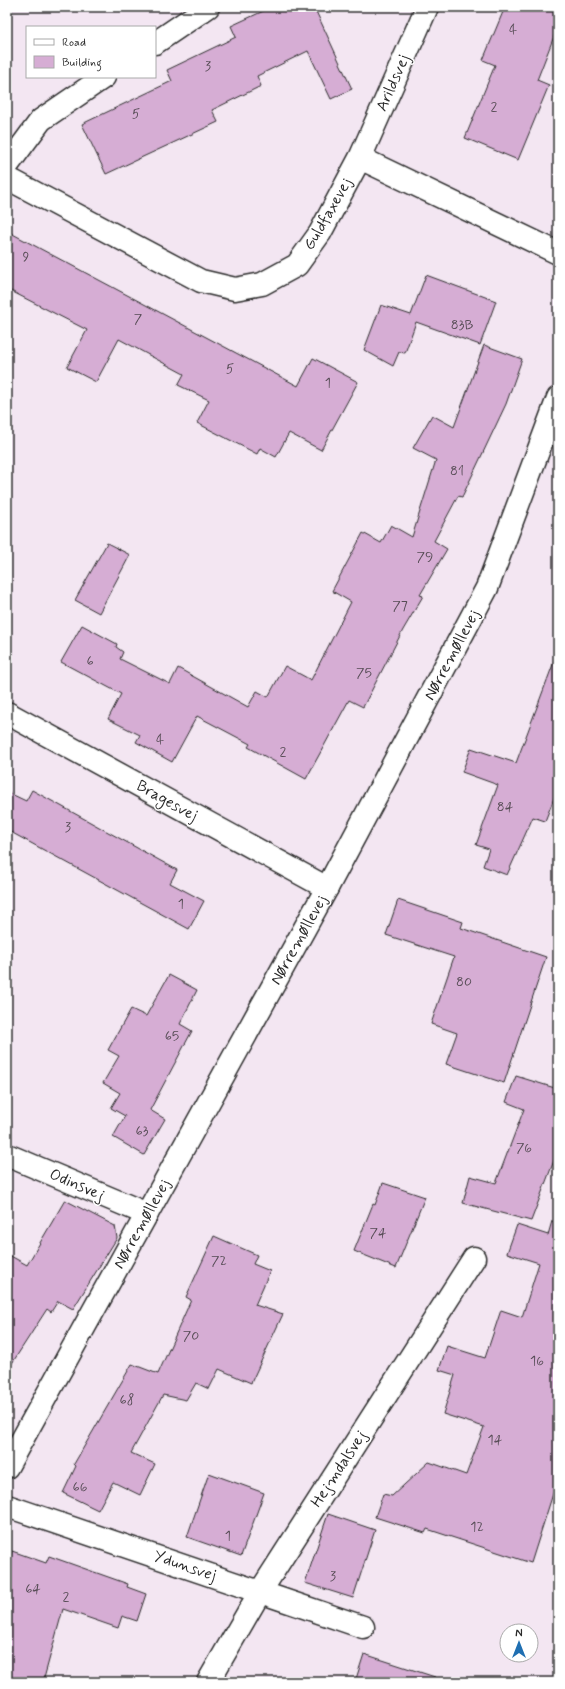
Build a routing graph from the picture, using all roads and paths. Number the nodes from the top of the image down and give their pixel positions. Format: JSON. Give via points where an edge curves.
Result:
{"nodes":[{"id":1,"x":208,"y":7,"type":"edge"},
{"id":2,"x":427,"y":7,"type":"edge"},
{"id":3,"x":156,"y":42,"type":"edge"},
{"id":4,"x":103,"y":78,"type":"edge"},
{"id":5,"x":360,"y":158,"type":"junction"},
{"id":6,"x":7,"y":166,"type":"edge"},
{"id":7,"x":7,"y":178,"type":"edge"},
{"id":8,"x":558,"y":253,"type":"edge"},
{"id":9,"x":558,"y":398,"type":"edge"},
{"id":10,"x":7,"y":713,"type":"edge"},
{"id":11,"x":327,"y":888,"type":"junction"},
{"id":12,"x":7,"y":1156,"type":"edge"},
{"id":13,"x":147,"y":1214,"type":"junction"},
{"id":14,"x":474,"y":1258,"type":"dead end"},
{"id":15,"x":7,"y":1467,"type":"edge"},
{"id":16,"x":7,"y":1506,"type":"edge"},
{"id":17,"x":260,"y":1592,"type":"junction"},
{"id":18,"x":363,"y":1627,"type":"dead end"},
{"id":19,"x":208,"y":1682,"type":"edge"}],
"edges":[{"from":1,"to":3,"type":"street"},
{"from":2,"to":5,"type":"street","name":"Arildsvej"},
{"from":4,"to":6,"type":"street","via":[[41,120]]},
{"from":5,"to":7,"type":"street","name":"Guldfaxevej","via":[[320,233],[297,264],[262,284],[235,289],[201,280]]},
{"from":5,"to":8,"type":"street","name":"Guldfaxevej"},
{"from":9,"to":11,"type":"street","name":"Nørremøllevej","via":[[488,588]]},
{"from":10,"to":11,"type":"street","name":"Bragesvej"},
{"from":11,"to":13,"type":"street","name":"Nørremøllevej"},
{"from":12,"to":13,"type":"street","name":"Odinsvej"},
{"from":13,"to":15,"type":"street","name":"Nørremøllevej"},
{"from":14,"to":17,"type":"street","name":"Hejmdalsvej"},
{"from":16,"to":17,"type":"street","name":"Ydunsvej"},
{"from":17,"to":18,"type":"street","name":"Ydunsvej"},
{"from":17,"to":19,"type":"street","name":"Hejmdalsvej"}]}
